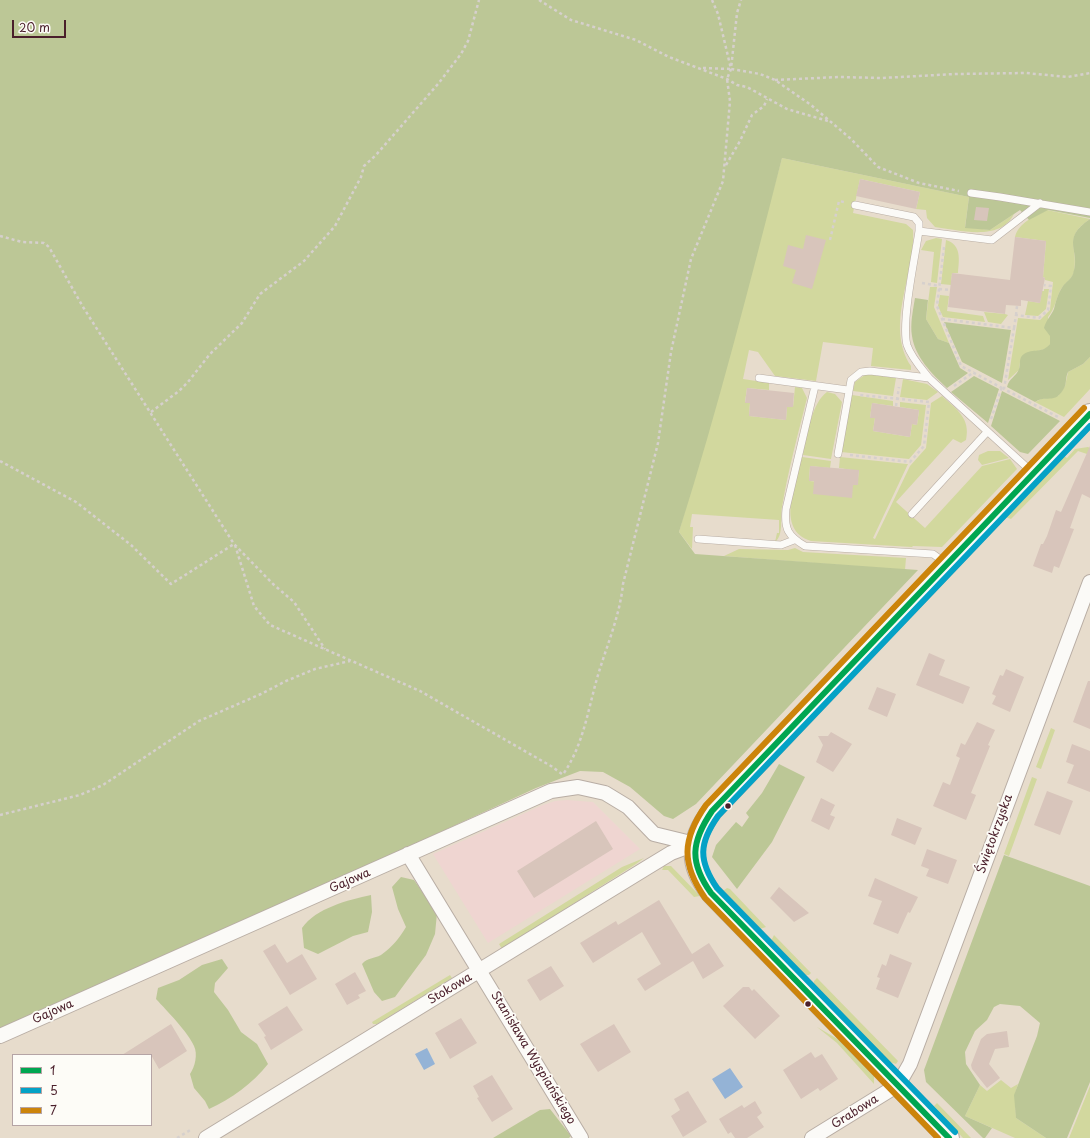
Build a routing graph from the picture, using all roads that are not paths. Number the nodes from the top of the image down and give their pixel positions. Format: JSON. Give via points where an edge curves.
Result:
{"nodes":[{"id":1,"x":971,"y":194,"type":"road end"},
{"id":2,"x":1040,"y":203,"type":"junction"},
{"id":3,"x":854,"y":205,"type":"road end"},
{"id":4,"x":1090,"y":212,"type":"edge"},
{"id":5,"x":919,"y":231,"type":"junction"},
{"id":6,"x":759,"y":378,"type":"dead end"},
{"id":7,"x":929,"y":378,"type":"junction"},
{"id":8,"x":815,"y":386,"type":"junction"},
{"id":9,"x":848,"y":392,"type":"junction"},
{"id":10,"x":1089,"y":415,"type":"edge"},
{"id":11,"x":987,"y":432,"type":"junction"},
{"id":12,"x":838,"y":454,"type":"road end"},
{"id":13,"x":1034,"y":473,"type":"junction"},
{"id":14,"x":912,"y":514,"type":"dead end"},
{"id":15,"x":698,"y":539,"type":"dead end"},
{"id":16,"x":794,"y":540,"type":"junction"},
{"id":17,"x":947,"y":564,"type":"junction"},
{"id":18,"x":1090,"y":582,"type":"edge"},
{"id":19,"x":695,"y":844,"type":"junction"},
{"id":20,"x":408,"y":854,"type":"junction"},
{"id":21,"x":480,"y":971,"type":"junction"},
{"id":22,"x":0,"y":1036,"type":"edge"},
{"id":23,"x":898,"y":1085,"type":"junction"},
{"id":24,"x":206,"y":1138,"type":"edge"},
{"id":25,"x":581,"y":1138,"type":"edge"},
{"id":26,"x":812,"y":1138,"type":"edge"},
{"id":27,"x":949,"y":1138,"type":"edge"}],
"edges":[{"from":1,"to":2,"type":"lane"},
{"from":2,"to":4,"type":"lane"},
{"from":2,"to":5,"type":"lane","via":[[992,240]]},
{"from":3,"to":5,"type":"lane","via":[[914,217],[919,223]]},
{"from":5,"to":7,"type":"lane","via":[[905,326],[907,345]]},
{"from":6,"to":8,"type":"lane"},
{"from":7,"to":9,"type":"lane","via":[[861,372],[851,380]]},
{"from":7,"to":11,"type":"lane"},
{"from":8,"to":9,"type":"lane"},
{"from":8,"to":16,"type":"lane","via":[[786,509],[787,531]]},
{"from":9,"to":12,"type":"lane"},
{"from":10,"to":13,"type":"street"},
{"from":11,"to":13,"type":"lane"},
{"from":11,"to":14,"type":"lane"},
{"from":13,"to":17,"type":"street"},
{"from":15,"to":16,"type":"lane","via":[[781,545]]},
{"from":16,"to":17,"type":"lane","via":[[816,548],[933,554]]},
{"from":17,"to":19,"type":"street","via":[[712,811],[701,827]]},
{"from":18,"to":23,"type":"street","name":"Świętokrzyska","via":[[910,1064]]},
{"from":19,"to":20,"type":"street","name":"Gajowa","via":[[654,834],[628,807],[605,793],[578,786],[550,791]]},
{"from":19,"to":21,"type":"street","name":"Stokowa","via":[[671,853]]},
{"from":19,"to":23,"type":"street","via":[[694,857],[698,873],[711,893]]},
{"from":20,"to":21,"type":"street","name":"Stanisława Wyspiańskiego"},
{"from":20,"to":22,"type":"street","name":"Gajowa"},
{"from":21,"to":24,"type":"street","name":"Stokowa"},
{"from":21,"to":25,"type":"street","name":"Stanisława Wyspiańskiego"},
{"from":23,"to":26,"type":"street","name":"Grabowa"},
{"from":23,"to":27,"type":"street"}]}
